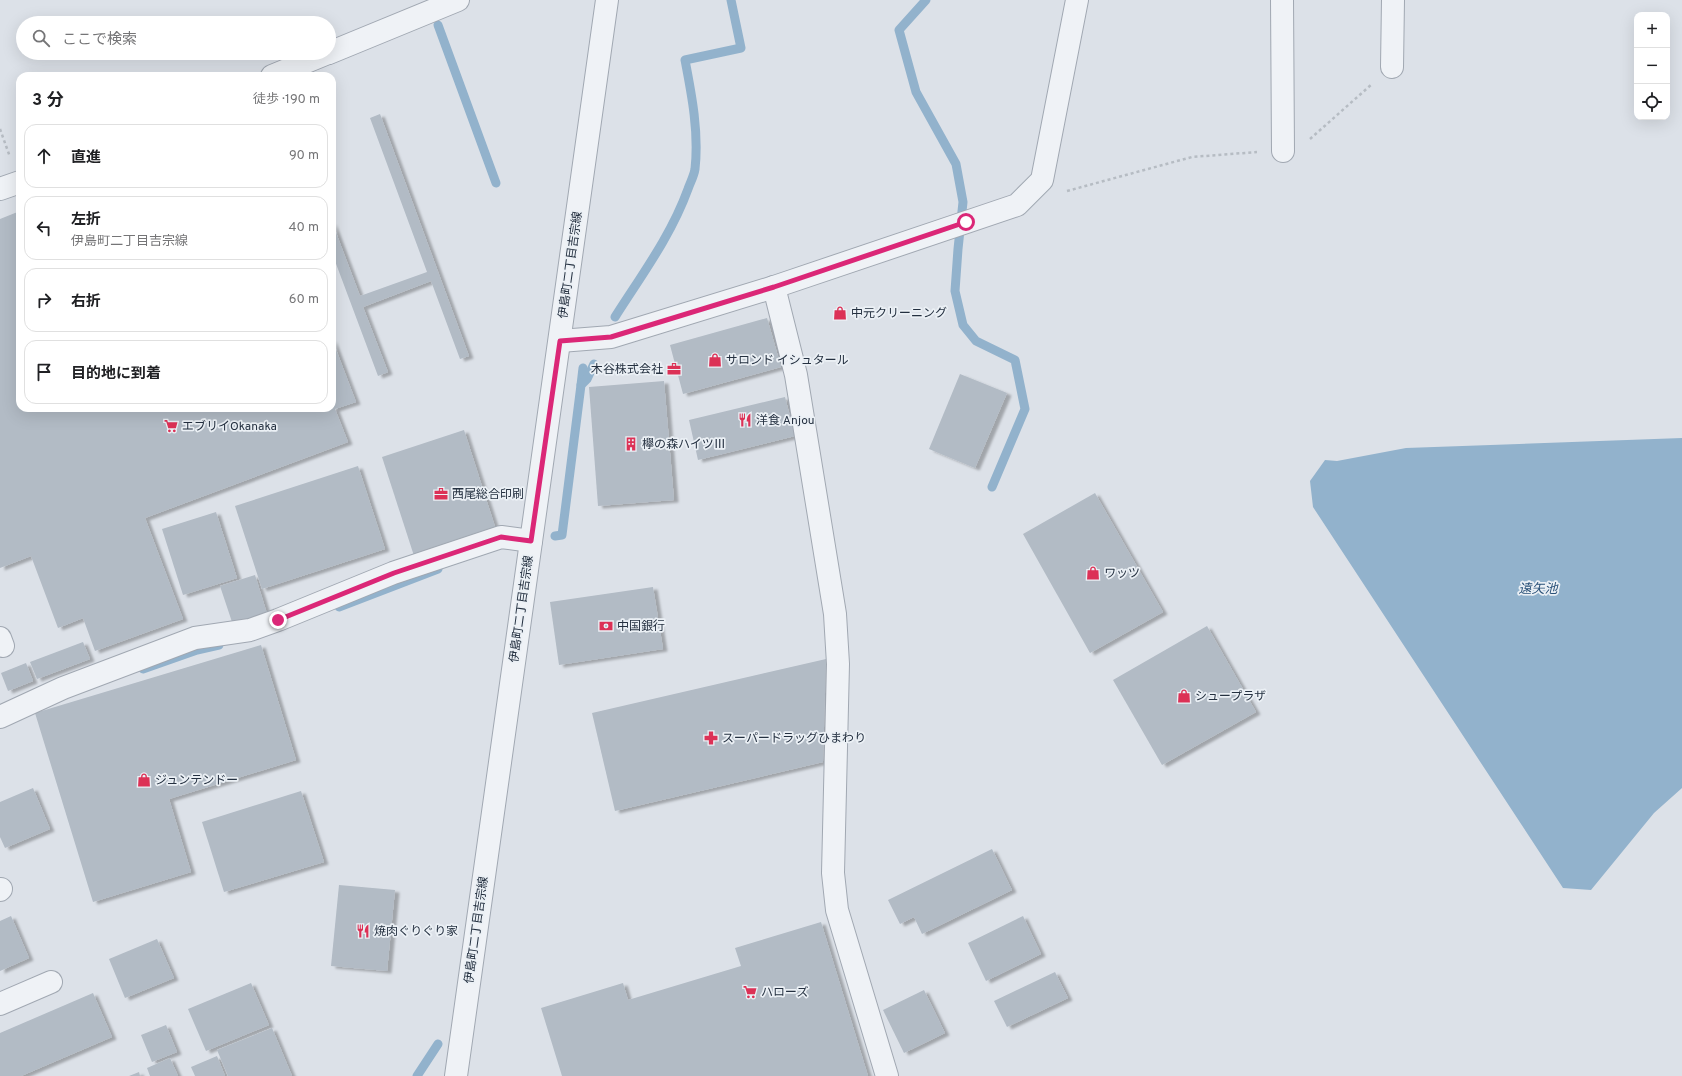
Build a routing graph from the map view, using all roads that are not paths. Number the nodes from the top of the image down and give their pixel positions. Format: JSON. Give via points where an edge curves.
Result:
{"nodes":[{"id":1,"x":458,"y":0,"type":"edge"},
{"id":2,"x":608,"y":0,"type":"edge"},
{"id":3,"x":1078,"y":0,"type":"edge"},
{"id":4,"x":1282,"y":0,"type":"edge"},
{"id":5,"x":1393,"y":0,"type":"edge"},
{"id":6,"x":336,"y":50,"type":"edge"},
{"id":7,"x":312,"y":60,"type":"edge"},
{"id":8,"x":1392,"y":67,"type":"dead end"},
{"id":9,"x":282,"y":72,"type":"edge"},
{"id":10,"x":1283,"y":151,"type":"dead end"},
{"id":11,"x":16,"y":183,"type":"edge"},
{"id":12,"x":0,"y":189,"type":"edge"},
{"id":13,"x":774,"y":287,"type":"junction"},
{"id":14,"x":560,"y":341,"type":"junction"},
{"id":15,"x":531,"y":541,"type":"junction"},
{"id":16,"x":0,"y":717,"type":"edge"},
{"id":17,"x":51,"y":982,"type":"dead end"},
{"id":18,"x":0,"y":1004,"type":"edge"},
{"id":19,"x":456,"y":1076,"type":"edge"},
{"id":20,"x":887,"y":1076,"type":"edge"}],
"edges":[{"from":1,"to":6,"type":"street"},
{"from":2,"to":14,"type":"street","name":"伊島町二丁目吉宗線"},
{"from":3,"to":13,"type":"street","via":[[1042,180],[1017,205]]},
{"from":4,"to":10,"type":"street"},
{"from":5,"to":8,"type":"street"},
{"from":7,"to":9,"type":"street"},
{"from":11,"to":12,"type":"street"},
{"from":13,"to":14,"type":"street","via":[[611,337]]},
{"from":13,"to":20,"type":"street","via":[[796,375],[834,614],[838,664],[833,873],[837,910]]},
{"from":14,"to":15,"type":"street","name":"伊島町二丁目吉宗線"},
{"from":15,"to":16,"type":"street","via":[[501,537],[394,573],[250,630],[195,638],[63,688]]},
{"from":15,"to":19,"type":"street","name":"伊島町二丁目吉宗線"},
{"from":17,"to":18,"type":"street"}]}
